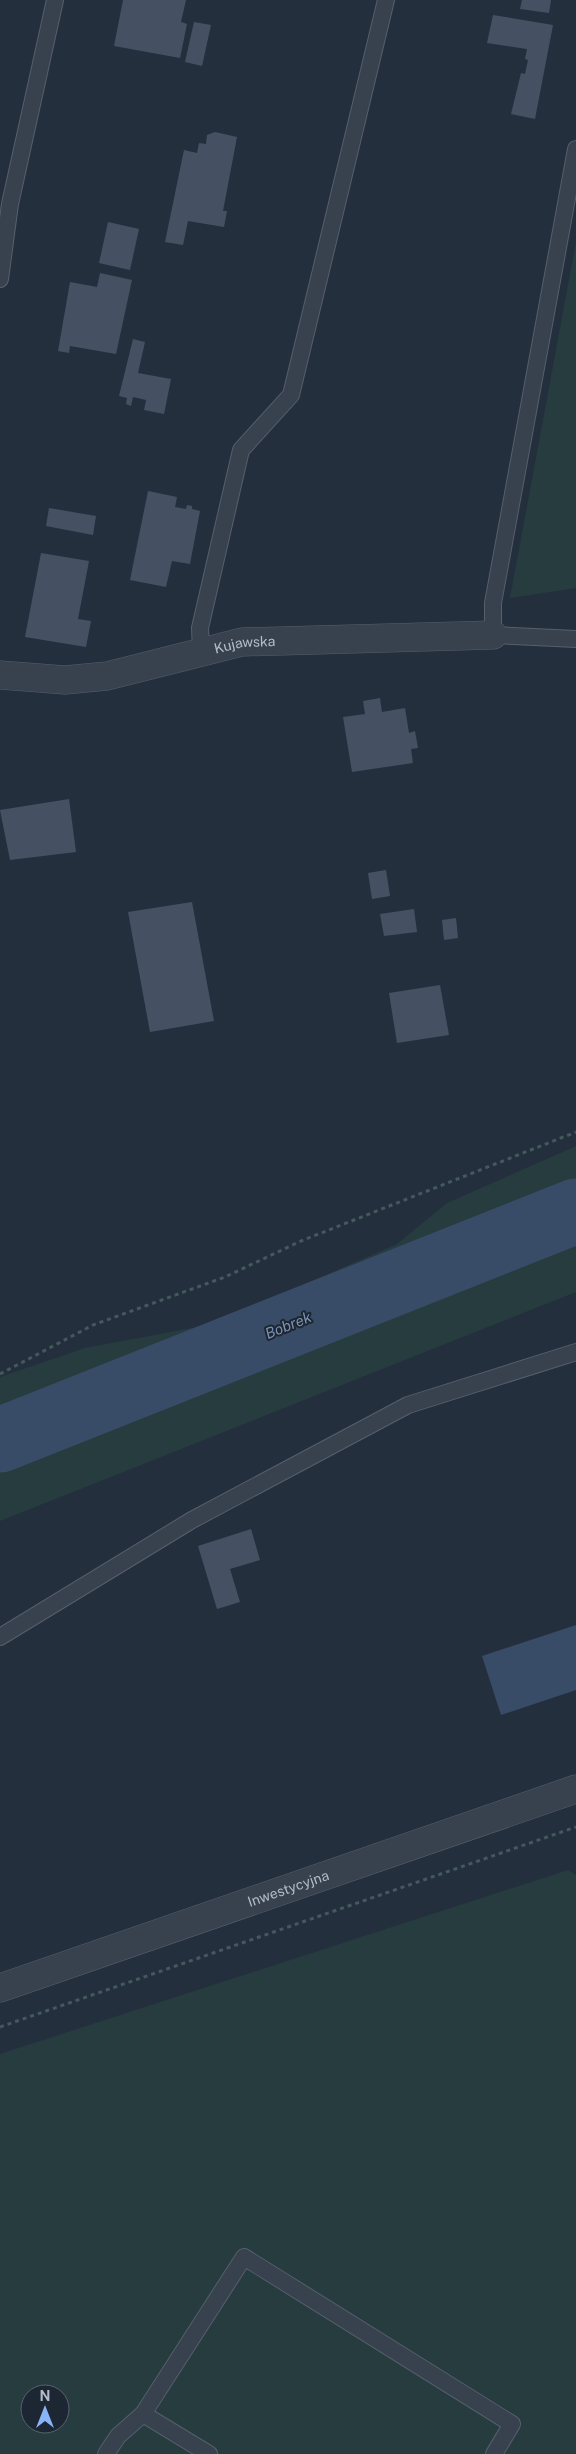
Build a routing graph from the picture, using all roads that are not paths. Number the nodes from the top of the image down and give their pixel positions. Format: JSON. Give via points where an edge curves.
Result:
{"nodes":[{"id":1,"x":55,"y":0,"type":"edge"},
{"id":2,"x":386,"y":0,"type":"edge"},
{"id":3,"x":576,"y":149,"type":"edge"},
{"id":4,"x":0,"y":279,"type":"edge"},
{"id":5,"x":493,"y":634,"type":"junction"},
{"id":6,"x":576,"y":639,"type":"edge"},
{"id":7,"x":201,"y":651,"type":"junction"},
{"id":8,"x":0,"y":675,"type":"edge"},
{"id":9,"x":576,"y":1352,"type":"edge"},
{"id":10,"x":0,"y":1637,"type":"edge"},
{"id":11,"x":576,"y":1789,"type":"edge"},
{"id":12,"x":0,"y":1988,"type":"edge"},
{"id":13,"x":143,"y":2414,"type":"junction"},
{"id":14,"x":106,"y":2454,"type":"edge"},
{"id":15,"x":209,"y":2454,"type":"edge"},
{"id":16,"x":494,"y":2454,"type":"edge"}],
"edges":[{"from":1,"to":4,"type":"lane","via":[[10,204]]},
{"from":2,"to":7,"type":"lane","via":[[291,395],[241,450],[200,628]]},
{"from":3,"to":5,"type":"lane","via":[[493,603]]},
{"from":5,"to":6,"type":"lane"},
{"from":5,"to":7,"type":"street","name":"Kujawska","via":[[242,642]]},
{"from":7,"to":8,"type":"street","name":"Kujawska","via":[[108,676],[65,680]]},
{"from":9,"to":10,"type":"lane","via":[[408,1405],[192,1520]]},
{"from":11,"to":12,"type":"street","name":"Inwestycyjna"},
{"from":13,"to":14,"type":"lane","via":[[118,2436]]},
{"from":13,"to":15,"type":"lane"},
{"from":13,"to":16,"type":"lane","via":[[244,2257],[512,2424]]}]}
